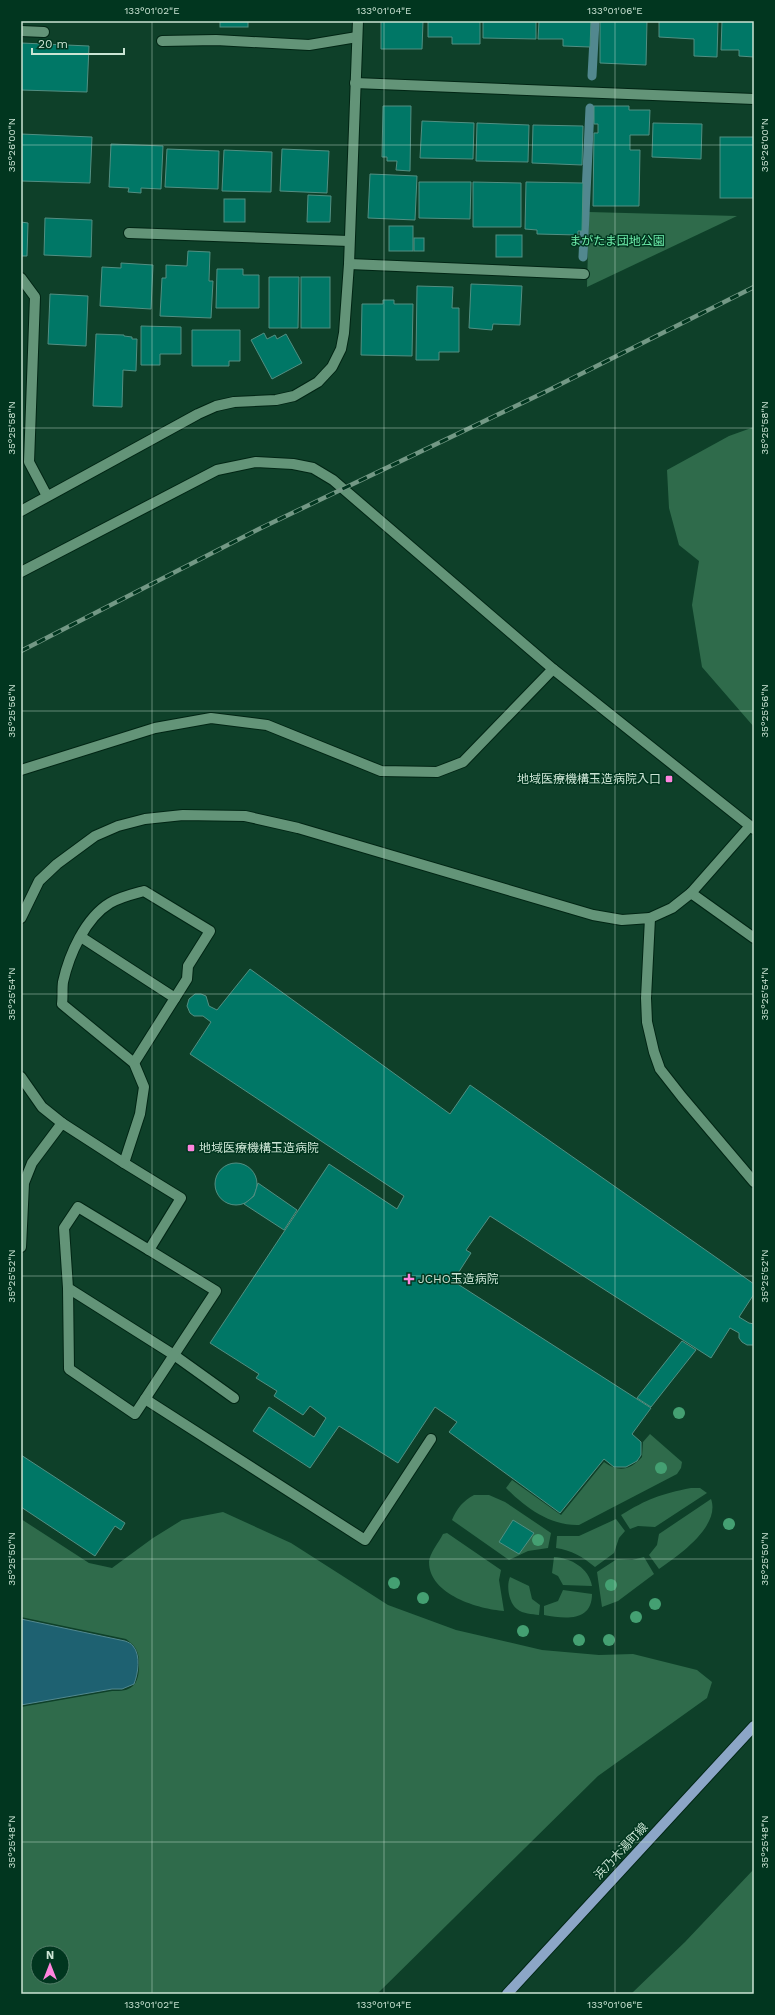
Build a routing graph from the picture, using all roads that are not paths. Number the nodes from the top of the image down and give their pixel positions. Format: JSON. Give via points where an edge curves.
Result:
{"nodes":[{"id":1,"x":358,"y":21,"type":"edge"},
{"id":2,"x":21,"y":31,"type":"edge"},
{"id":3,"x":44,"y":32,"type":"dead end"},
{"id":4,"x":357,"y":37,"type":"junction"},
{"id":5,"x":162,"y":41,"type":"dead end"},
{"id":6,"x":355,"y":83,"type":"junction"},
{"id":7,"x":754,"y":99,"type":"edge"},
{"id":8,"x":129,"y":233,"type":"dead end"},
{"id":9,"x":350,"y":241,"type":"junction"},
{"id":10,"x":349,"y":264,"type":"junction"},
{"id":11,"x":584,"y":274,"type":"dead end"},
{"id":12,"x":21,"y":278,"type":"edge"},
{"id":13,"x":47,"y":496,"type":"junction"},
{"id":14,"x":21,"y":511,"type":"edge"},
{"id":15,"x":21,"y":572,"type":"edge"},
{"id":16,"x":553,"y":669,"type":"junction"},
{"id":17,"x":21,"y":770,"type":"edge"},
{"id":18,"x":752,"y":827,"type":"edge"},
{"id":19,"x":691,"y":893,"type":"junction"},
{"id":20,"x":21,"y":918,"type":"edge"},
{"id":21,"x":650,"y":918,"type":"junction"},
{"id":22,"x":81,"y":937,"type":"junction"},
{"id":23,"x":754,"y":938,"type":"edge"},
{"id":24,"x":175,"y":998,"type":"junction"},
{"id":25,"x":134,"y":1063,"type":"junction"},
{"id":26,"x":21,"y":1077,"type":"edge"},
{"id":27,"x":62,"y":1123,"type":"junction"},
{"id":28,"x":124,"y":1163,"type":"junction"},
{"id":29,"x":754,"y":1182,"type":"edge"},
{"id":30,"x":21,"y":1248,"type":"edge"},
{"id":31,"x":149,"y":1250,"type":"junction"},
{"id":32,"x":68,"y":1288,"type":"junction"},
{"id":33,"x":174,"y":1355,"type":"junction"},
{"id":34,"x":234,"y":1398,"type":"dead end"},
{"id":35,"x":145,"y":1399,"type":"junction"},
{"id":36,"x":431,"y":1439,"type":"dead end"},
{"id":37,"x":754,"y":1726,"type":"edge"},
{"id":38,"x":507,"y":1994,"type":"edge"}],
"edges":[{"from":1,"to":4,"type":"street"},
{"from":2,"to":3,"type":"street"},
{"from":4,"to":5,"type":"street","via":[[310,46],[216,40]]},
{"from":4,"to":6,"type":"street"},
{"from":6,"to":7,"type":"street"},
{"from":6,"to":9,"type":"street"},
{"from":8,"to":9,"type":"street"},
{"from":9,"to":10,"type":"street"},
{"from":10,"to":11,"type":"street"},
{"from":10,"to":13,"type":"street","via":[[341,349],[332,367],[318,382],[294,396],[216,406]]},
{"from":12,"to":13,"type":"street","via":[[35,297],[29,462]]},
{"from":13,"to":14,"type":"street"},
{"from":15,"to":16,"type":"street","via":[[217,470],[256,462],[293,464],[313,468],[333,480]]},
{"from":16,"to":17,"type":"street","via":[[463,762],[436,772],[381,771],[267,725],[211,718],[155,728]]},
{"from":16,"to":18,"type":"street"},
{"from":18,"to":19,"type":"street"},
{"from":19,"to":21,"type":"street","via":[[672,908]]},
{"from":19,"to":23,"type":"street"},
{"from":20,"to":21,"type":"street","via":[[39,881],[95,836],[118,826],[145,819],[183,815],[245,816],[298,828],[593,916],[622,920]]},
{"from":21,"to":29,"type":"street","via":[[646,1022],[660,1069]]},
{"from":22,"to":24,"type":"street"},
{"from":22,"to":24,"type":"street","via":[[93,918],[109,904],[144,890],[210,931],[188,966],[187,979]]},
{"from":22,"to":25,"type":"street","via":[[63,983],[62,1004]]},
{"from":24,"to":25,"type":"street"},
{"from":25,"to":28,"type":"street","via":[[144,1087],[140,1114]]},
{"from":26,"to":27,"type":"street","via":[[42,1107]]},
{"from":27,"to":28,"type":"street"},
{"from":27,"to":30,"type":"street","via":[[32,1163],[24,1183]]},
{"from":28,"to":31,"type":"street","via":[[181,1198]]},
{"from":31,"to":32,"type":"street","via":[[78,1207],[64,1228]]},
{"from":31,"to":33,"type":"street","via":[[216,1291]]},
{"from":32,"to":33,"type":"street"},
{"from":32,"to":35,"type":"street","via":[[69,1369],[135,1414]]},
{"from":33,"to":34,"type":"street"},
{"from":33,"to":35,"type":"street"},
{"from":35,"to":36,"type":"street","via":[[365,1540]]},
{"from":37,"to":38,"type":"main road","name":"浜乃木湯町線"}]}
